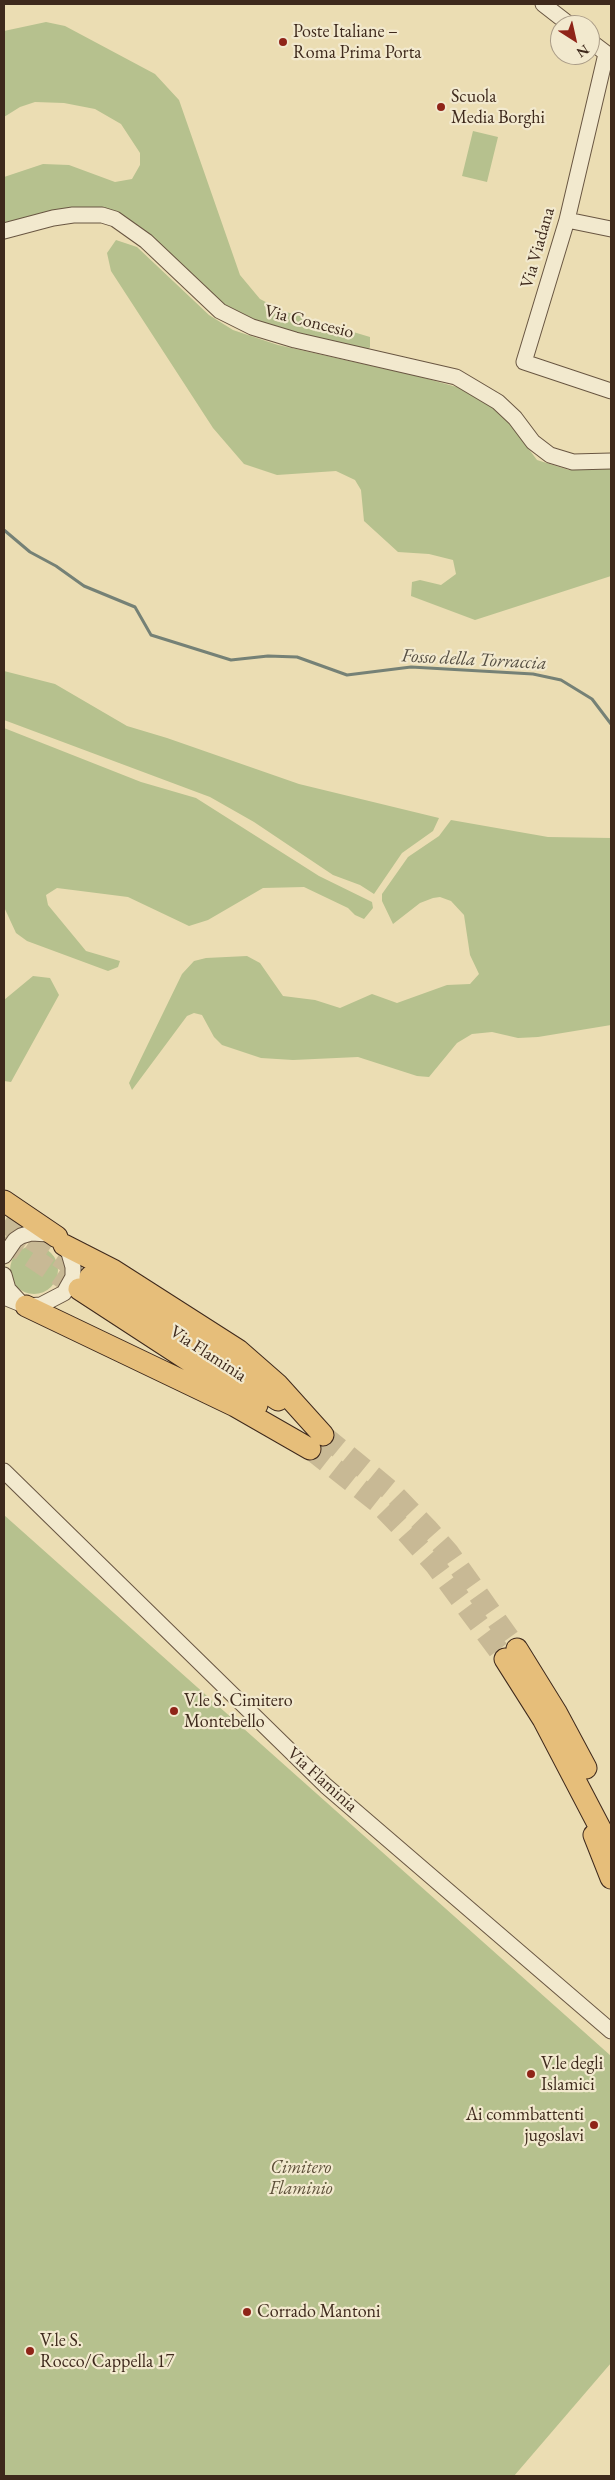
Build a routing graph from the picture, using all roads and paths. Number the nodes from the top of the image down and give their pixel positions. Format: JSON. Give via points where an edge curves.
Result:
{"nodes":[{"id":1,"x":609,"y":56,"type":"edge"},
{"id":2,"x":567,"y":220,"type":"junction"},
{"id":3,"x":611,"y":229,"type":"edge"},
{"id":4,"x":4,"y":231,"type":"edge"},
{"id":5,"x":611,"y":391,"type":"edge"},
{"id":6,"x":611,"y":461,"type":"edge"},
{"id":7,"x":4,"y":1201,"type":"edge"},
{"id":8,"x":61,"y":1241,"type":"junction"},
{"id":9,"x":5,"y":1256,"type":"edge"},
{"id":10,"x":4,"y":1275,"type":"edge"},
{"id":11,"x":85,"y":1283,"type":"tunnel mouth"},
{"id":12,"x":4,"y":1298,"type":"edge"},
{"id":13,"x":26,"y":1306,"type":"junction"},
{"id":14,"x":317,"y":1442,"type":"junction"},
{"id":15,"x":4,"y":1472,"type":"edge"},
{"id":16,"x":584,"y":1794,"type":"junction"},
{"id":17,"x":611,"y":1817,"type":"edge"},
{"id":18,"x":611,"y":1849,"type":"edge"},
{"id":19,"x":611,"y":1878,"type":"edge"},
{"id":20,"x":611,"y":2031,"type":"edge"}],
"edges":[{"from":1,"to":2,"type":"street","name":"Via Viadana"},
{"from":2,"to":3,"type":"street"},
{"from":2,"to":5,"type":"street","name":"Via Viadana","via":[[524,362]]},
{"from":4,"to":6,"type":"street","name":"Via Concesio","via":[[74,215],[102,215],[115,219],[146,241],[220,311],[252,327],[456,377],[498,402],[533,442],[550,455],[573,462]]},
{"from":7,"to":8,"type":"highway"},
{"from":8,"to":9,"type":"street","via":[[41,1232],[31,1233],[15,1240]]},
{"from":8,"to":13,"type":"street","via":[[73,1267],[69,1287],[57,1299]]},
{"from":8,"to":14,"type":"highway","via":[[113,1270],[238,1350],[278,1385]]},
{"from":10,"to":13,"type":"street","via":[[12,1296]]},
{"from":11,"to":14,"type":"highway","name":"Via Flaminia","via":[[244,1396]]},
{"from":12,"to":13,"type":"street"},
{"from":13,"to":14,"type":"highway"},
{"from":15,"to":20,"type":"street","name":"Via Flaminia","via":[[326,1786]]},
{"from":16,"to":17,"type":"highway","via":[[511,1654],[556,1712]]},
{"from":16,"to":18,"type":"highway"},
{"from":16,"to":19,"type":"highway","via":[[590,1826]]}]}
